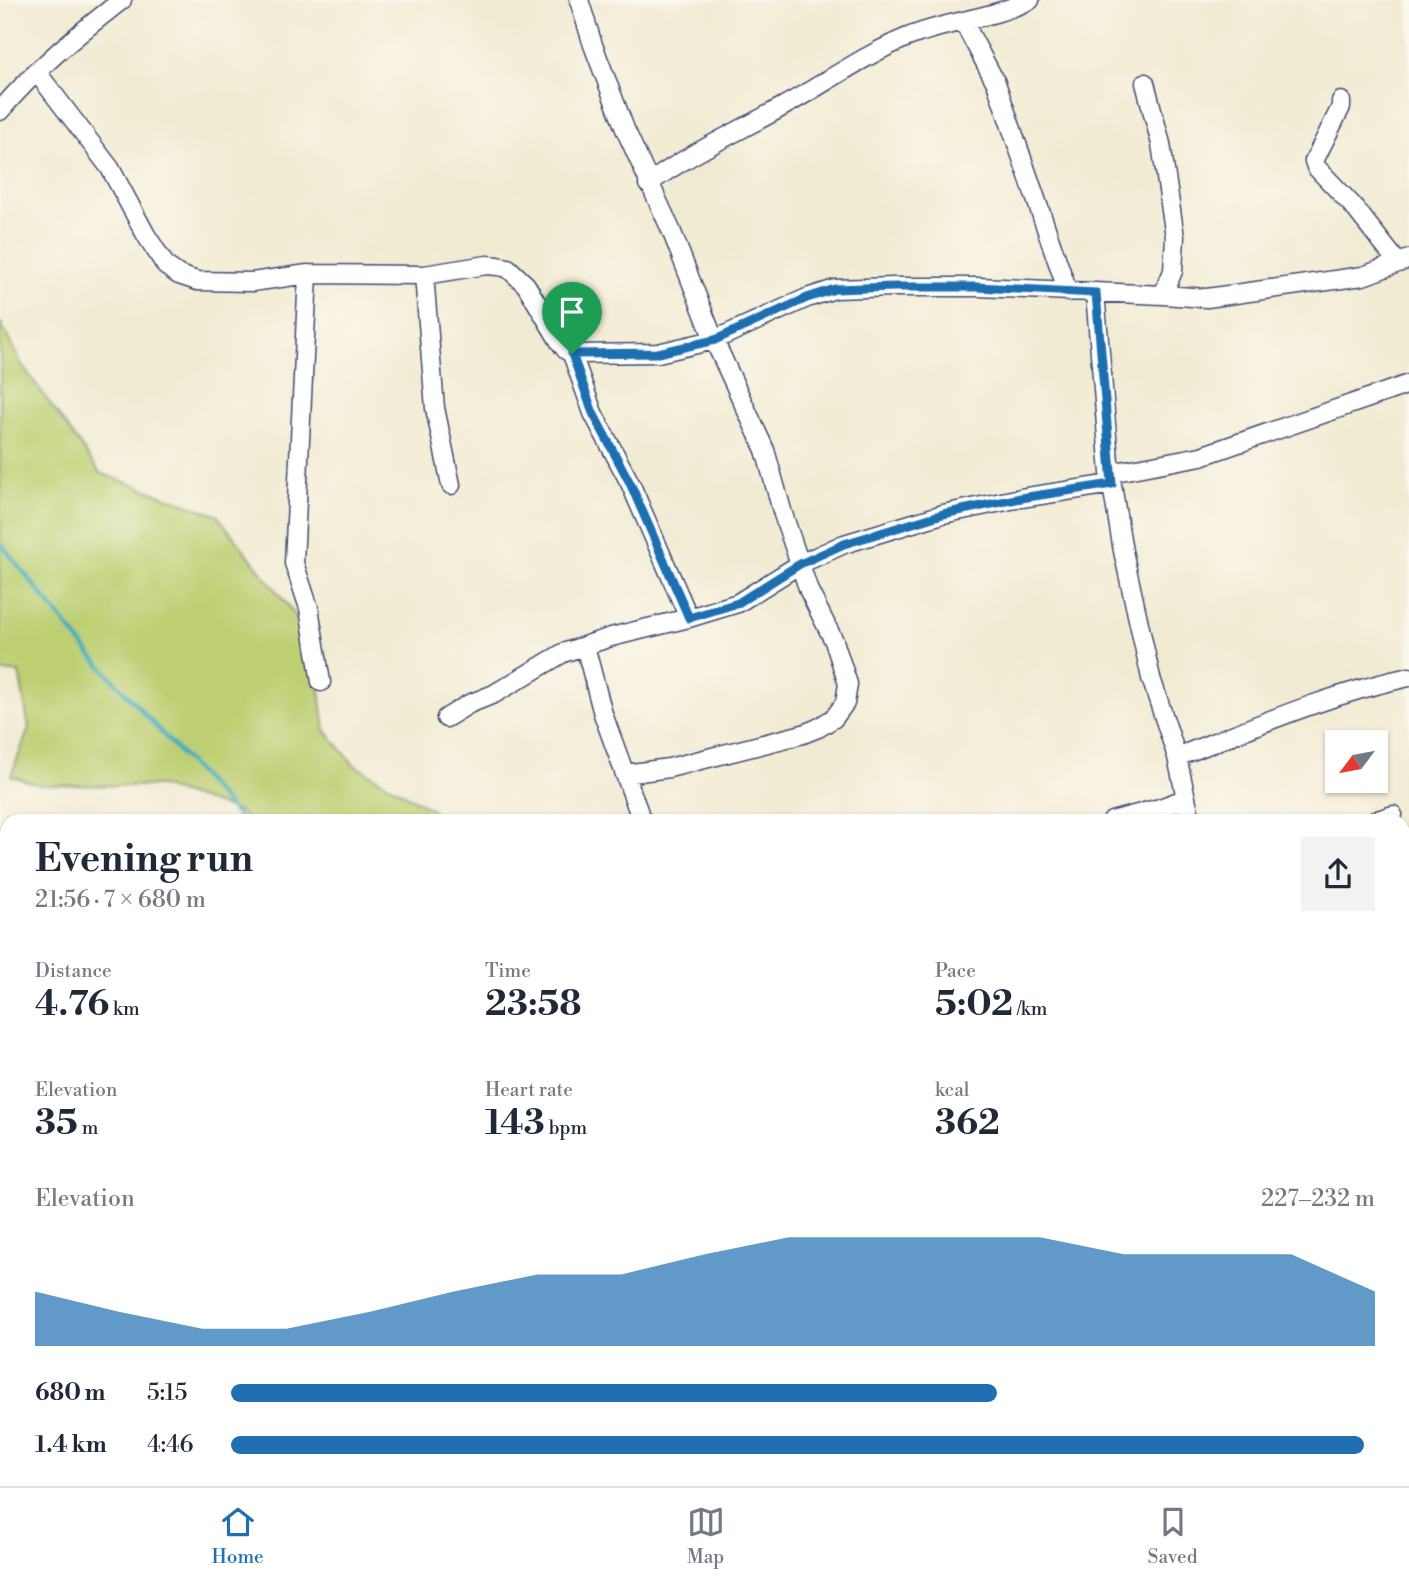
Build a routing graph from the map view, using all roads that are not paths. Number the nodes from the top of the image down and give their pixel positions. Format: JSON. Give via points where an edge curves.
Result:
{"nodes":[{"id":1,"x":122,"y":0,"type":"edge"},
{"id":2,"x":579,"y":0,"type":"edge"},
{"id":3,"x":1030,"y":0,"type":"edge"},
{"id":4,"x":962,"y":21,"type":"junction"},
{"id":5,"x":36,"y":71,"type":"junction"},
{"id":6,"x":1145,"y":83,"type":"dead end"},
{"id":7,"x":3,"y":101,"type":"edge"},
{"id":8,"x":1341,"y":101,"type":"dead end"},
{"id":9,"x":648,"y":184,"type":"junction"},
{"id":10,"x":1403,"y":261,"type":"edge"},
{"id":11,"x":307,"y":274,"type":"junction"},
{"id":12,"x":424,"y":275,"type":"junction"},
{"id":13,"x":1068,"y":292,"type":"junction"},
{"id":14,"x":1096,"y":293,"type":"junction"},
{"id":15,"x":1163,"y":295,"type":"junction"},
{"id":16,"x":715,"y":340,"type":"junction"},
{"id":17,"x":572,"y":354,"type":"junction"},
{"id":18,"x":1409,"y":384,"type":"edge"},
{"id":19,"x":1111,"y":478,"type":"junction"},
{"id":20,"x":451,"y":485,"type":"dead end"},
{"id":21,"x":800,"y":564,"type":"junction"},
{"id":22,"x":689,"y":618,"type":"junction"},
{"id":23,"x":585,"y":646,"type":"junction"},
{"id":24,"x":1409,"y":677,"type":"edge"},
{"id":25,"x":321,"y":682,"type":"dead end"},
{"id":26,"x":446,"y":718,"type":"dead end"},
{"id":27,"x":1177,"y":757,"type":"junction"},
{"id":28,"x":625,"y":774,"type":"junction"},
{"id":29,"x":1185,"y":799,"type":"junction"},
{"id":30,"x":639,"y":814,"type":"edge"},
{"id":31,"x":1138,"y":814,"type":"edge"},
{"id":32,"x":1189,"y":814,"type":"edge"}],
"edges":[{"from":1,"to":5,"type":"street"},
{"from":2,"to":9,"type":"street"},
{"from":3,"to":4,"type":"street"},
{"from":4,"to":9,"type":"street","via":[[907,37]]},
{"from":4,"to":13,"type":"street","via":[[996,83]]},
{"from":5,"to":7,"type":"street"},
{"from":5,"to":11,"type":"street","via":[[110,168],[146,236],[172,271],[197,281],[252,282]]},
{"from":6,"to":15,"type":"street","via":[[1161,144],[1175,237],[1173,271]]},
{"from":8,"to":10,"type":"street","via":[[1314,161],[1316,167]]},
{"from":9,"to":16,"type":"street"},
{"from":10,"to":15,"type":"street","via":[[1363,276],[1207,299]]},
{"from":11,"to":12,"type":"street"},
{"from":11,"to":25,"type":"street","via":[[294,563],[309,607]]},
{"from":12,"to":17,"type":"street","via":[[486,265],[508,268],[526,285]]},
{"from":12,"to":20,"type":"street","via":[[435,408]]},
{"from":13,"to":14,"type":"street"},
{"from":13,"to":16,"type":"street","via":[[976,287],[835,289]]},
{"from":14,"to":15,"type":"street"},
{"from":14,"to":19,"type":"street"},
{"from":16,"to":17,"type":"street","via":[[658,353]]},
{"from":16,"to":21,"type":"street","via":[[765,450]]},
{"from":17,"to":22,"type":"street","via":[[593,413],[630,483]]},
{"from":18,"to":19,"type":"street","via":[[1201,456]]},
{"from":19,"to":21,"type":"street","via":[[943,514],[844,544]]},
{"from":19,"to":27,"type":"street","via":[[1151,678]]},
{"from":21,"to":22,"type":"street","via":[[738,603]]},
{"from":21,"to":28,"type":"street","via":[[848,684],[845,704],[834,718],[803,734],[669,768]]},
{"from":22,"to":23,"type":"street"},
{"from":23,"to":26,"type":"street","via":[[563,653]]},
{"from":23,"to":28,"type":"street"},
{"from":24,"to":27,"type":"street","via":[[1285,714]]},
{"from":27,"to":29,"type":"street"},
{"from":28,"to":30,"type":"street"},
{"from":29,"to":31,"type":"street"},
{"from":29,"to":32,"type":"street"}]}
